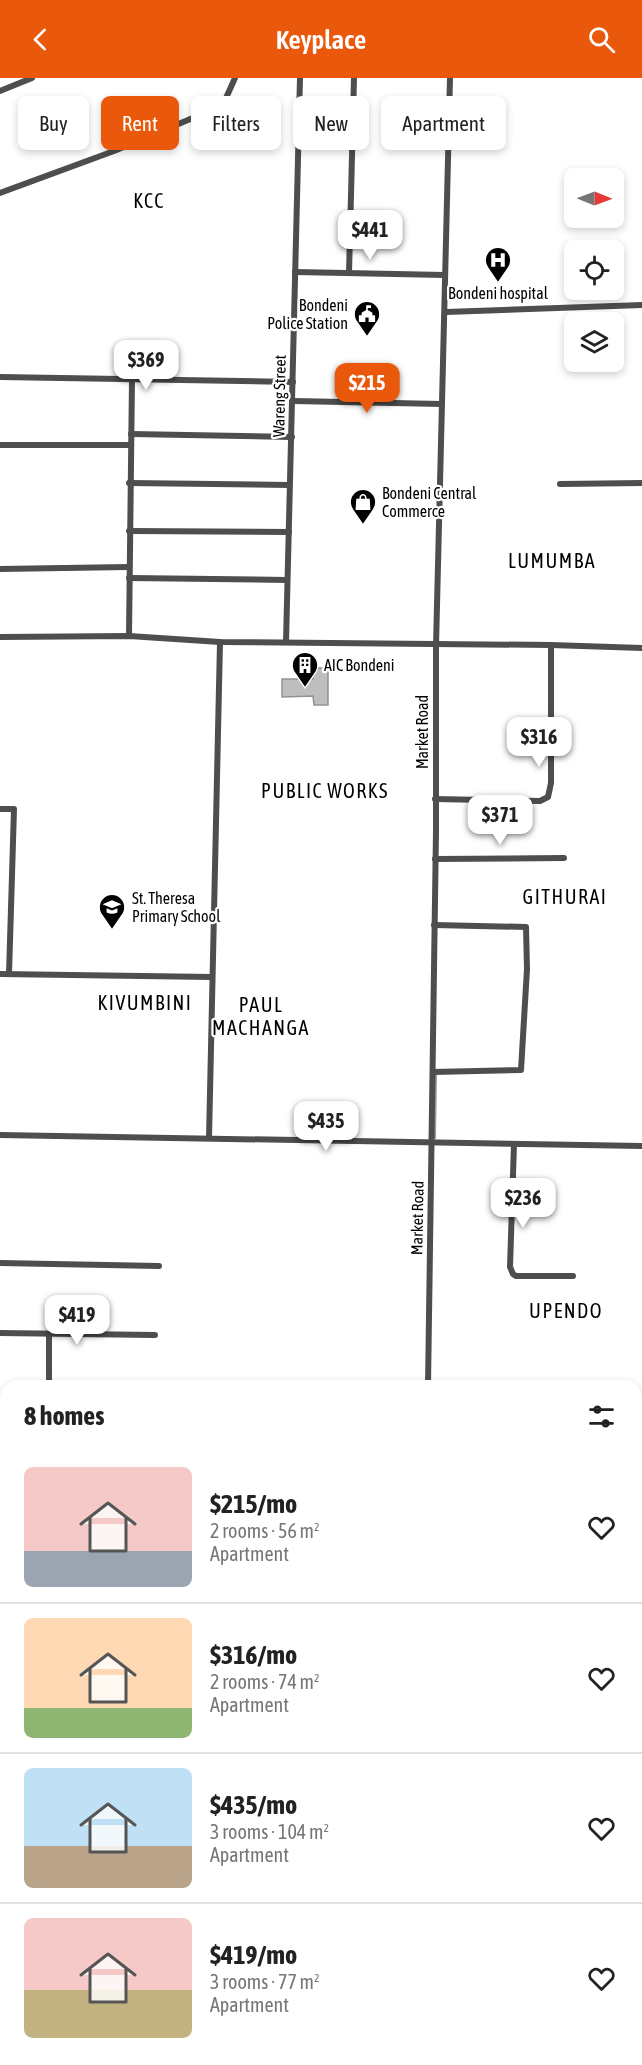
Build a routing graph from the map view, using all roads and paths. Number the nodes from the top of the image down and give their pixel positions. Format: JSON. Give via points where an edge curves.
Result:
{"nodes":[{"id":1,"x":32,"y":78,"type":"edge"},
{"id":2,"x":235,"y":78,"type":"edge"},
{"id":3,"x":300,"y":78,"type":"edge"},
{"id":4,"x":354,"y":78,"type":"edge"},
{"id":5,"x":450,"y":78,"type":"edge"},
{"id":6,"x":0,"y":91,"type":"edge"},
{"id":7,"x":0,"y":193,"type":"edge"},
{"id":8,"x":295,"y":272,"type":"junction"},
{"id":9,"x":349,"y":273,"type":"junction"},
{"id":10,"x":445,"y":275,"type":"junction"},
{"id":11,"x":642,"y":305,"type":"edge"},
{"id":12,"x":446,"y":312,"type":"junction"},
{"id":13,"x":0,"y":376,"type":"edge"},
{"id":14,"x":132,"y":379,"type":"junction"},
{"id":15,"x":293,"y":382,"type":"junction"},
{"id":16,"x":293,"y":401,"type":"junction"},
{"id":17,"x":442,"y":404,"type":"junction"},
{"id":18,"x":131,"y":434,"type":"junction"},
{"id":19,"x":291,"y":436,"type":"junction"},
{"id":20,"x":0,"y":445,"type":"edge"},
{"id":21,"x":130,"y":445,"type":"junction"},
{"id":22,"x":129,"y":483,"type":"junction"},
{"id":23,"x":642,"y":483,"type":"edge"},
{"id":24,"x":560,"y":484,"type":"dead end"},
{"id":25,"x":289,"y":485,"type":"junction"},
{"id":26,"x":129,"y":531,"type":"junction"},
{"id":27,"x":289,"y":532,"type":"junction"},
{"id":28,"x":128,"y":567,"type":"junction"},
{"id":29,"x":0,"y":569,"type":"edge"},
{"id":30,"x":129,"y":578,"type":"junction"},
{"id":31,"x":287,"y":580,"type":"junction"},
{"id":32,"x":129,"y":636,"type":"junction"},
{"id":33,"x":0,"y":637,"type":"edge"},
{"id":34,"x":220,"y":642,"type":"junction"},
{"id":35,"x":286,"y":642,"type":"junction"},
{"id":36,"x":551,"y":645,"type":"junction"},
{"id":37,"x":436,"y":646,"type":"junction"},
{"id":38,"x":642,"y":648,"type":"edge"},
{"id":39,"x":435,"y":799,"type":"junction"},
{"id":40,"x":0,"y":808,"type":"edge"},
{"id":41,"x":564,"y":858,"type":"dead end"},
{"id":42,"x":435,"y":859,"type":"junction"},
{"id":43,"x":434,"y":925,"type":"junction"},
{"id":44,"x":0,"y":974,"type":"edge"},
{"id":45,"x":9,"y":974,"type":"junction"},
{"id":46,"x":212,"y":976,"type":"junction"},
{"id":47,"x":433,"y":1072,"type":"junction"},
{"id":48,"x":0,"y":1135,"type":"edge"},
{"id":49,"x":209,"y":1138,"type":"junction"},
{"id":50,"x":432,"y":1142,"type":"junction"},
{"id":51,"x":514,"y":1144,"type":"junction"},
{"id":52,"x":642,"y":1146,"type":"edge"},
{"id":53,"x":0,"y":1263,"type":"edge"},
{"id":54,"x":159,"y":1266,"type":"dead end"},
{"id":55,"x":573,"y":1276,"type":"dead end"},
{"id":56,"x":0,"y":1333,"type":"edge"},
{"id":57,"x":49,"y":1334,"type":"junction"},
{"id":58,"x":155,"y":1335,"type":"dead end"},
{"id":59,"x":49,"y":1380,"type":"edge"},
{"id":60,"x":428,"y":1380,"type":"edge"}],
"edges":[{"from":1,"to":6,"type":"street"},
{"from":2,"to":7,"type":"street","via":[[226,98],[207,112]]},
{"from":3,"to":8,"type":"street","name":"Wareng Street"},
{"from":4,"to":9,"type":"street"},
{"from":5,"to":10,"type":"street","name":"Market Road"},
{"from":8,"to":9,"type":"street"},
{"from":8,"to":15,"type":"street","name":"Wareng Street"},
{"from":9,"to":10,"type":"street"},
{"from":10,"to":12,"type":"street","name":"Market Road"},
{"from":11,"to":12,"type":"street"},
{"from":12,"to":17,"type":"street","name":"Market Road"},
{"from":13,"to":14,"type":"street"},
{"from":14,"to":15,"type":"street"},
{"from":14,"to":18,"type":"street"},
{"from":15,"to":16,"type":"street","name":"Wareng Street"},
{"from":16,"to":17,"type":"street"},
{"from":16,"to":19,"type":"street","name":"Wareng Street"},
{"from":17,"to":37,"type":"street","name":"Market Road"},
{"from":18,"to":19,"type":"street"},
{"from":18,"to":21,"type":"street"},
{"from":19,"to":25,"type":"street","name":"Wareng Street"},
{"from":20,"to":21,"type":"street"},
{"from":21,"to":22,"type":"street"},
{"from":22,"to":25,"type":"street"},
{"from":22,"to":26,"type":"street"},
{"from":23,"to":24,"type":"street"},
{"from":25,"to":27,"type":"street","name":"Wareng Street"},
{"from":26,"to":27,"type":"street"},
{"from":26,"to":28,"type":"street"},
{"from":27,"to":31,"type":"street","name":"Wareng Street"},
{"from":28,"to":29,"type":"street"},
{"from":28,"to":30,"type":"street"},
{"from":30,"to":31,"type":"street"},
{"from":30,"to":32,"type":"street"},
{"from":31,"to":35,"type":"street","name":"Wareng Street"},
{"from":32,"to":33,"type":"street"},
{"from":32,"to":34,"type":"street"},
{"from":34,"to":35,"type":"street"},
{"from":34,"to":46,"type":"street"},
{"from":35,"to":37,"type":"street"},
{"from":36,"to":37,"type":"street"},
{"from":36,"to":38,"type":"street"},
{"from":36,"to":39,"type":"street","via":[[548,798]]},
{"from":37,"to":39,"type":"street","name":"Market Road"},
{"from":39,"to":42,"type":"street","name":"Market Road"},
{"from":40,"to":45,"type":"street","via":[[14,809]]},
{"from":41,"to":42,"type":"street"},
{"from":42,"to":43,"type":"street","name":"Market Road"},
{"from":43,"to":47,"type":"street","name":"Market Road"},
{"from":43,"to":47,"type":"street","via":[[526,927],[527,969],[521,1070]]},
{"from":44,"to":45,"type":"street"},
{"from":45,"to":46,"type":"street"},
{"from":46,"to":49,"type":"street"},
{"from":47,"to":50,"type":"street","name":"Market Road"},
{"from":48,"to":49,"type":"street"},
{"from":49,"to":50,"type":"street"},
{"from":50,"to":51,"type":"street"},
{"from":50,"to":60,"type":"street","name":"Market Road"},
{"from":51,"to":52,"type":"street"},
{"from":51,"to":55,"type":"street","via":[[510,1267],[513,1274]]},
{"from":53,"to":54,"type":"street"},
{"from":56,"to":57,"type":"street"},
{"from":57,"to":58,"type":"street"},
{"from":57,"to":59,"type":"street"}]}
